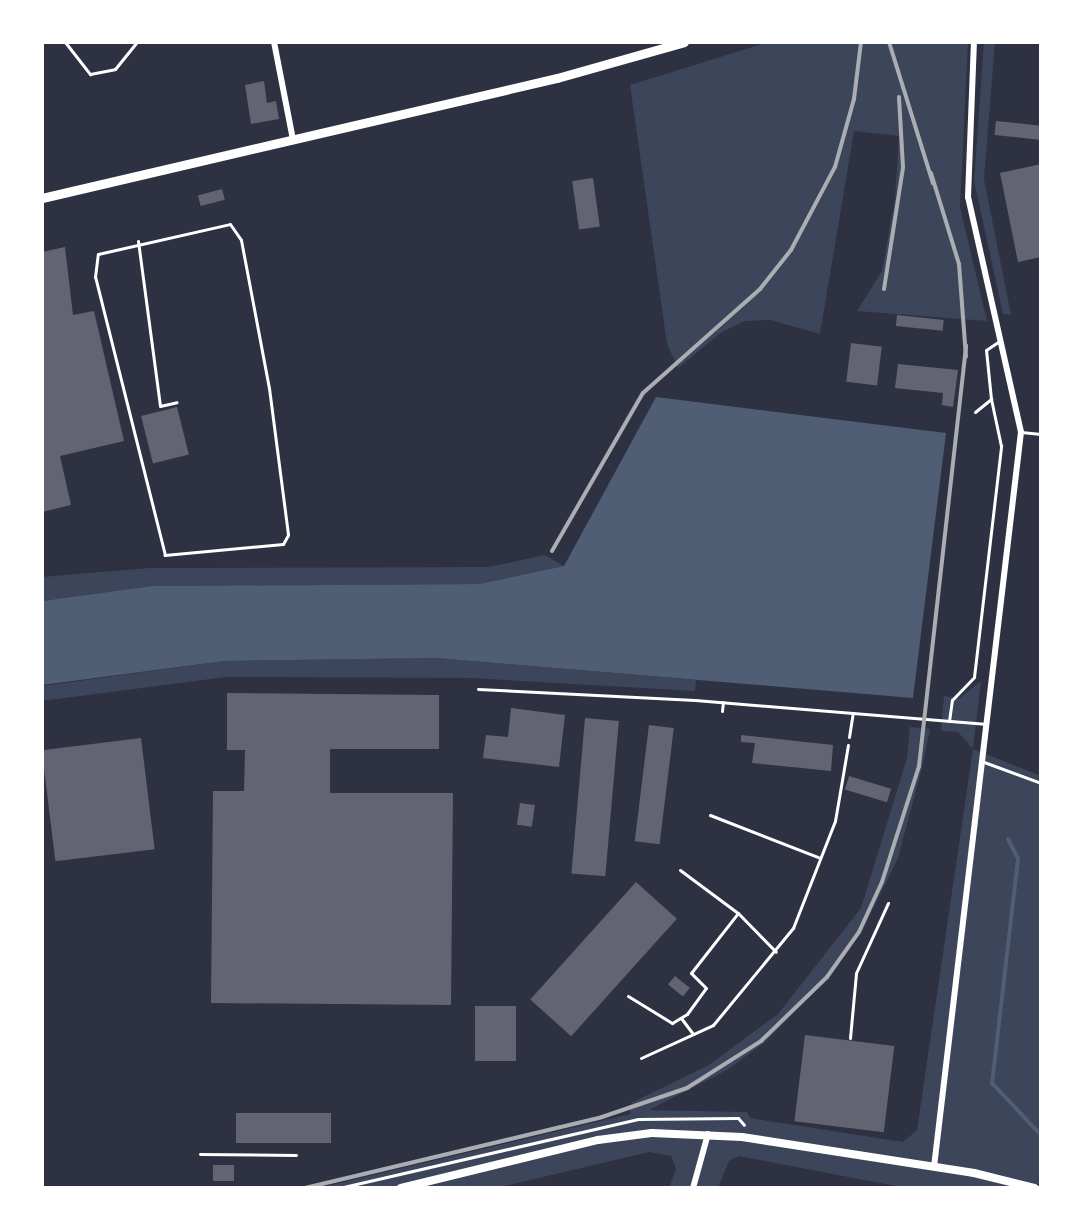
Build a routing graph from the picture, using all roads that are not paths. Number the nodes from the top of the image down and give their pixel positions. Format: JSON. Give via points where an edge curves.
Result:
{"nodes":[{"id":1,"x":274,"y":42,"type":"edge"},
{"id":2,"x":684,"y":42,"type":"edge"},
{"id":3,"x":974,"y":42,"type":"edge"},
{"id":4,"x":293,"y":140,"type":"junction"},
{"id":5,"x":42,"y":198,"type":"edge"},
{"id":6,"x":1001,"y":339,"type":"junction"},
{"id":7,"x":991,"y":399,"type":"junction"},
{"id":8,"x":975,"y":412,"type":"dead end"},
{"id":9,"x":1021,"y":432,"type":"junction"},
{"id":10,"x":1041,"y":434,"type":"edge"},
{"id":11,"x":478,"y":689,"type":"dead end"},
{"id":12,"x":723,"y":702,"type":"junction"},
{"id":13,"x":722,"y":711,"type":"dead end"},
{"id":14,"x":853,"y":713,"type":"junction"},
{"id":15,"x":949,"y":721,"type":"junction"},
{"id":16,"x":988,"y":724,"type":"junction"},
{"id":17,"x":849,"y":737,"type":"road end"},
{"id":18,"x":984,"y":762,"type":"junction"},
{"id":19,"x":1041,"y":783,"type":"edge"},
{"id":20,"x":708,"y":1134,"type":"junction"},
{"id":21,"x":200,"y":1154,"type":"dead end"},
{"id":22,"x":296,"y":1155,"type":"dead end"},
{"id":23,"x":934,"y":1167,"type":"junction"},
{"id":24,"x":401,"y":1188,"type":"edge"},
{"id":25,"x":693,"y":1188,"type":"edge"},
{"id":26,"x":1034,"y":1188,"type":"edge"}],
"edges":[{"from":1,"to":4,"type":"street"},
{"from":2,"to":4,"type":"main road","via":[[557,78]]},
{"from":3,"to":6,"type":"street","via":[[968,197]]},
{"from":4,"to":5,"type":"main road"},
{"from":6,"to":7,"type":"lane","via":[[986,350]]},
{"from":6,"to":9,"type":"street"},
{"from":7,"to":8,"type":"lane"},
{"from":7,"to":15,"type":"lane","via":[[1001,446],[974,677],[952,700]]},
{"from":9,"to":10,"type":"lane"},
{"from":9,"to":16,"type":"street"},
{"from":11,"to":12,"type":"lane"},
{"from":12,"to":13,"type":"lane"},
{"from":12,"to":14,"type":"lane"},
{"from":14,"to":15,"type":"lane"},
{"from":14,"to":17,"type":"lane"},
{"from":15,"to":16,"type":"lane"},
{"from":16,"to":18,"type":"street"},
{"from":18,"to":19,"type":"lane"},
{"from":18,"to":23,"type":"street"},
{"from":20,"to":23,"type":"street"},
{"from":20,"to":24,"type":"street","via":[[598,1140]]},
{"from":20,"to":25,"type":"street"},
{"from":21,"to":22,"type":"lane"},
{"from":23,"to":26,"type":"street"}]}
